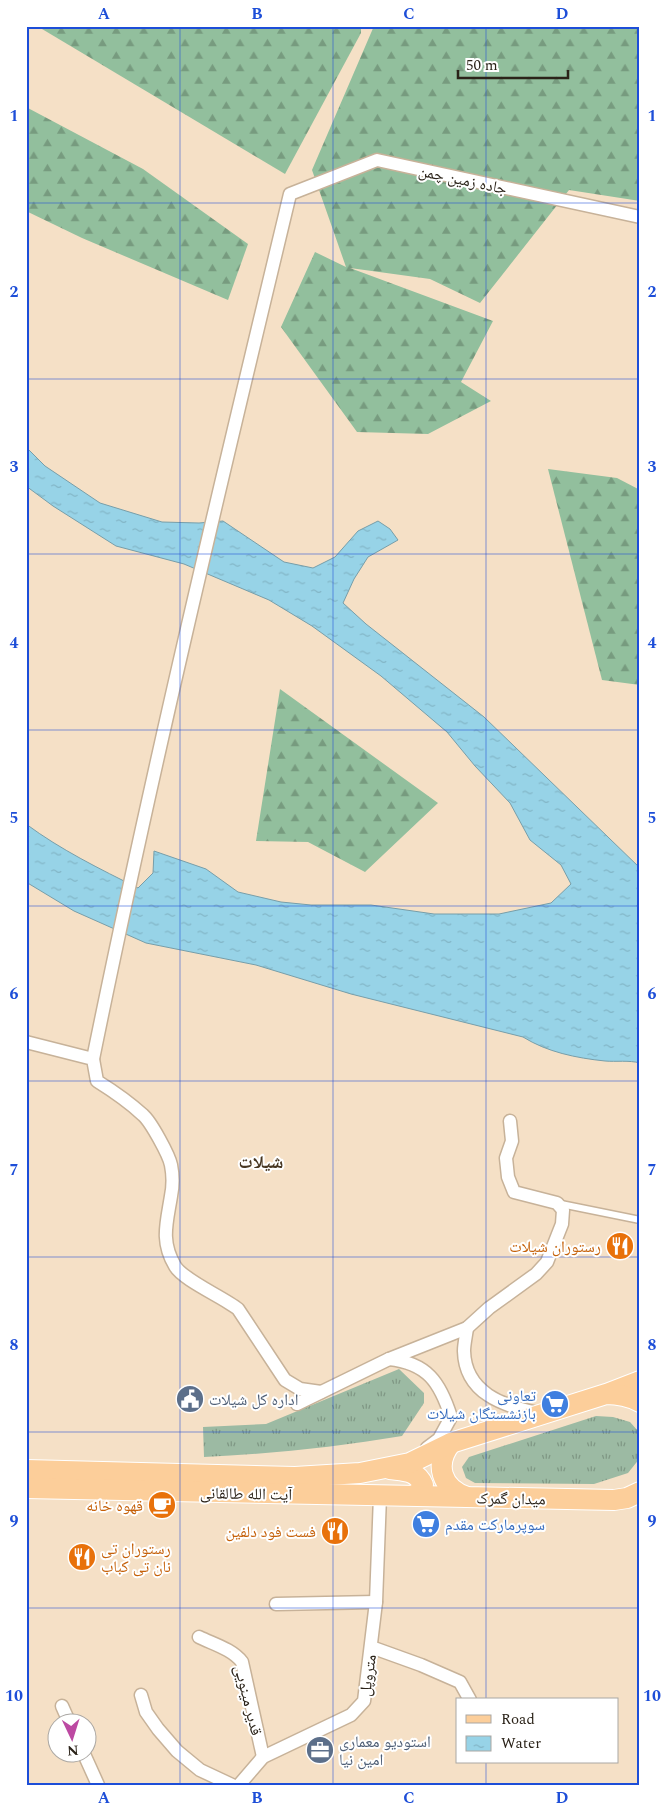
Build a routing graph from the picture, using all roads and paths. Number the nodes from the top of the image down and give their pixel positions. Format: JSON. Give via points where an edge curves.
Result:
{"nodes":[{"id":1,"x":640,"y":218,"type":"edge"},
{"id":2,"x":26,"y":1042,"type":"edge"},
{"id":3,"x":93,"y":1059,"type":"junction"},
{"id":4,"x":510,"y":1121,"type":"dead end"},
{"id":5,"x":557,"y":1203,"type":"junction"},
{"id":6,"x":640,"y":1220,"type":"edge"},
{"id":7,"x":467,"y":1328,"type":"junction"},
{"id":8,"x":389,"y":1359,"type":"junction"},
{"id":9,"x":640,"y":1381,"type":"edge"},
{"id":10,"x":322,"y":1392,"type":"junction"},
{"id":11,"x":606,"y":1394,"type":"junction"},
{"id":12,"x":640,"y":1402,"type":"edge"},
{"id":13,"x":296,"y":1404,"type":"dead end"},
{"id":14,"x":542,"y":1414,"type":"junction"},
{"id":15,"x":451,"y":1442,"type":"junction"},
{"id":16,"x":410,"y":1463,"type":"junction"},
{"id":17,"x":386,"y":1469,"type":"junction"},
{"id":18,"x":26,"y":1470,"type":"edge"},
{"id":19,"x":26,"y":1488,"type":"edge"},
{"id":20,"x":640,"y":1492,"type":"edge"},
{"id":21,"x":416,"y":1495,"type":"junction"},
{"id":22,"x":380,"y":1496,"type":"junction"},
{"id":23,"x":466,"y":1497,"type":"junction"},
{"id":24,"x":376,"y":1602,"type":"junction"},
{"id":25,"x":276,"y":1604,"type":"dead end"},
{"id":26,"x":199,"y":1637,"type":"dead end"},
{"id":27,"x":372,"y":1647,"type":"junction"},
{"id":28,"x":141,"y":1695,"type":"dead end"},
{"id":29,"x":469,"y":1698,"type":"edge"},
{"id":30,"x":62,"y":1706,"type":"dead end"},
{"id":31,"x":66,"y":1714,"type":"edge"},
{"id":32,"x":263,"y":1757,"type":"junction"},
{"id":33,"x":89,"y":1764,"type":"edge"},
{"id":34,"x":98,"y":1785,"type":"edge"},
{"id":35,"x":232,"y":1785,"type":"edge"},
{"id":36,"x":239,"y":1785,"type":"edge"}],
"edges":[{"from":1,"to":3,"type":"street","name":"جاده زمین چمن","via":[[377,160],[290,194],[213,515]]},
{"from":2,"to":3,"type":"street"},
{"from":3,"to":10,"type":"street","via":[[97,1081],[145,1116],[171,1164],[173,1180],[165,1224],[168,1250],[176,1268],[238,1309],[284,1380],[300,1389]]},
{"from":4,"to":5,"type":"street","via":[[512,1141],[506,1158],[514,1192]]},
{"from":5,"to":6,"type":"lane"},
{"from":5,"to":7,"type":"street","via":[[563,1210],[562,1224],[548,1262]]},
{"from":7,"to":8,"type":"street"},
{"from":7,"to":14,"type":"street","via":[[465,1361],[478,1388],[494,1400]]},
{"from":8,"to":10,"type":"street"},
{"from":8,"to":16,"type":"street","via":[[403,1360],[427,1372],[445,1397],[451,1417],[438,1439]]},
{"from":9,"to":11,"type":"main road"},
{"from":10,"to":13,"type":"street"},
{"from":11,"to":12,"type":"main road","via":[[619,1394]]},
{"from":11,"to":14,"type":"main road"},
{"from":14,"to":15,"type":"main road"},
{"from":15,"to":16,"type":"main road","name":"آیت الله طالقانی"},
{"from":15,"to":23,"type":"main road","name":"میدان گمرک","via":[[443,1455],[442,1471],[448,1485]]},
{"from":16,"to":17,"type":"main road","name":"آیت الله طالقانی"},
{"from":17,"to":18,"type":"main road","name":"آیت الله طالقانی","via":[[295,1477]]},
{"from":17,"to":21,"type":"main road","via":[[419,1476],[423,1485]]},
{"from":19,"to":22,"type":"main road","name":"آیت الله طالقانی"},
{"from":20,"to":23,"type":"main road","name":"میدان گمرک","via":[[614,1500]]},
{"from":21,"to":22,"type":"main road","name":"آیت الله طالقانی"},
{"from":21,"to":23,"type":"main road","name":"آیت الله طالقانی"},
{"from":22,"to":24,"type":"street","name":"متروپل"},
{"from":24,"to":25,"type":"street"},
{"from":24,"to":27,"type":"street","name":"متروپل"},
{"from":26,"to":32,"type":"street","name":"قدیر مینویی","via":[[232,1652],[242,1662]]},
{"from":27,"to":29,"type":"street","via":[[460,1682]]},
{"from":27,"to":32,"type":"street","name":"متروپل","via":[[364,1701],[358,1709],[352,1715]]},
{"from":28,"to":35,"type":"street","via":[[146,1712],[177,1751],[200,1770]]},
{"from":30,"to":31,"type":"street"},
{"from":32,"to":36,"type":"street","name":"متروپل"},
{"from":33,"to":34,"type":"street"}]}
